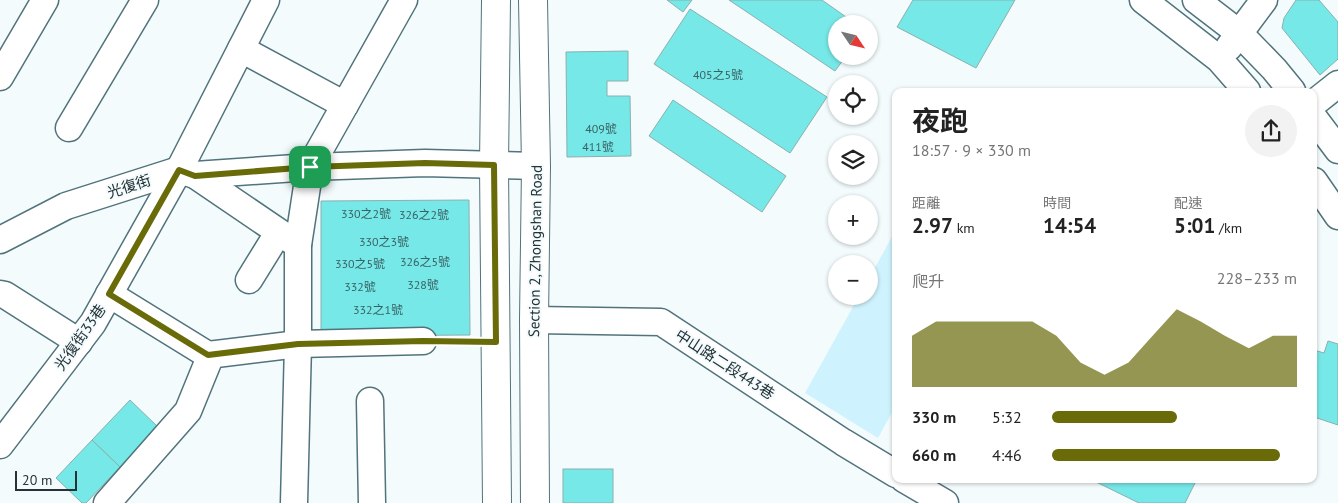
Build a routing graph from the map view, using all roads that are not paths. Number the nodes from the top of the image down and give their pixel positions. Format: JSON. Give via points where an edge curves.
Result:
{"nodes":[{"id":1,"x":45,"y":0,"type":"edge"},
{"id":2,"x":145,"y":0,"type":"edge"},
{"id":3,"x":266,"y":0,"type":"edge"},
{"id":4,"x":404,"y":0,"type":"edge"},
{"id":5,"x":496,"y":0,"type":"edge"},
{"id":6,"x":533,"y":0,"type":"edge"},
{"id":7,"x":1143,"y":0,"type":"edge"},
{"id":8,"x":1196,"y":0,"type":"edge"},
{"id":9,"x":1264,"y":0,"type":"edge"},
{"id":10,"x":1239,"y":33,"type":"junction"},
{"id":11,"x":242,"y":49,"type":"junction"},
{"id":12,"x":1219,"y":59,"type":"junction"},
{"id":13,"x":0,"y":77,"type":"edge"},
{"id":14,"x":1338,"y":84,"type":"edge"},
{"id":15,"x":1244,"y":88,"type":"edge"},
{"id":16,"x":1290,"y":88,"type":"edge"},
{"id":17,"x":1317,"y":100,"type":"edge"},
{"id":18,"x":345,"y":105,"type":"junction"},
{"id":19,"x":1317,"y":122,"type":"edge"},
{"id":20,"x":69,"y":128,"type":"dead end"},
{"id":21,"x":1338,"y":150,"type":"edge"},
{"id":22,"x":494,"y":165,"type":"junction"},
{"id":23,"x":536,"y":166,"type":"junction"},
{"id":24,"x":310,"y":167,"type":"junction"},
{"id":25,"x":187,"y":173,"type":"junction"},
{"id":26,"x":1317,"y":185,"type":"edge"},
{"id":27,"x":1338,"y":216,"type":"edge"},
{"id":28,"x":288,"y":239,"type":"junction"},
{"id":29,"x":0,"y":240,"type":"edge"},
{"id":30,"x":249,"y":280,"type":"dead end"},
{"id":31,"x":0,"y":294,"type":"edge"},
{"id":32,"x":109,"y":294,"type":"junction"},
{"id":33,"x":534,"y":320,"type":"junction"},
{"id":34,"x":423,"y":341,"type":"road end"},
{"id":35,"x":79,"y":342,"type":"junction"},
{"id":36,"x":298,"y":344,"type":"junction"},
{"id":37,"x":208,"y":359,"type":"junction"},
{"id":38,"x":370,"y":401,"type":"dead end"},
{"id":39,"x":0,"y":445,"type":"edge"},
{"id":40,"x":892,"y":472,"type":"edge"},
{"id":41,"x":911,"y":483,"type":"edge"},
{"id":42,"x":107,"y":503,"type":"edge"},
{"id":43,"x":294,"y":503,"type":"edge"},
{"id":44,"x":372,"y":503,"type":"edge"},
{"id":45,"x":497,"y":503,"type":"edge"},
{"id":46,"x":535,"y":503,"type":"edge"},
{"id":47,"x":945,"y":503,"type":"edge"}],
"edges":[{"from":1,"to":13,"type":"street"},
{"from":2,"to":20,"type":"street"},
{"from":3,"to":11,"type":"street","name":"光復街33巷"},
{"from":4,"to":18,"type":"street"},
{"from":5,"to":22,"type":"main road"},
{"from":6,"to":23,"type":"main road","name":"Section 2, Zhongshan Road"},
{"from":7,"to":12,"type":"street"},
{"from":8,"to":10,"type":"street"},
{"from":9,"to":10,"type":"street"},
{"from":10,"to":12,"type":"street"},
{"from":10,"to":16,"type":"street"},
{"from":11,"to":18,"type":"street"},
{"from":11,"to":25,"type":"street","name":"光復街33巷"},
{"from":12,"to":15,"type":"street"},
{"from":14,"to":17,"type":"street"},
{"from":18,"to":24,"type":"street"},
{"from":19,"to":21,"type":"street"},
{"from":22,"to":23,"type":"street","name":"光復街"},
{"from":22,"to":24,"type":"street","name":"光復街","via":[[425,163]]},
{"from":22,"to":45,"type":"main road"},
{"from":23,"to":33,"type":"main road","name":"Section 2, Zhongshan Road"},
{"from":24,"to":25,"type":"street","name":"光復街"},
{"from":24,"to":28,"type":"street"},
{"from":25,"to":28,"type":"street"},
{"from":25,"to":29,"type":"street","name":"光復街","via":[[66,206]]},
{"from":25,"to":32,"type":"street","name":"光復街33巷"},
{"from":26,"to":27,"type":"street"},
{"from":28,"to":30,"type":"street"},
{"from":28,"to":36,"type":"street"},
{"from":31,"to":35,"type":"street"},
{"from":32,"to":35,"type":"street","name":"光復街33巷"},
{"from":32,"to":37,"type":"street"},
{"from":33,"to":40,"type":"street","name":"中山路二段443巷","via":[[661,322]]},
{"from":33,"to":46,"type":"main road","name":"Section 2, Zhongshan Road"},
{"from":34,"to":36,"type":"street"},
{"from":35,"to":39,"type":"street","name":"光復街33巷"},
{"from":36,"to":37,"type":"street"},
{"from":36,"to":43,"type":"street"},
{"from":37,"to":42,"type":"street","via":[[188,411]]},
{"from":38,"to":44,"type":"street"},
{"from":41,"to":47,"type":"street"}]}
